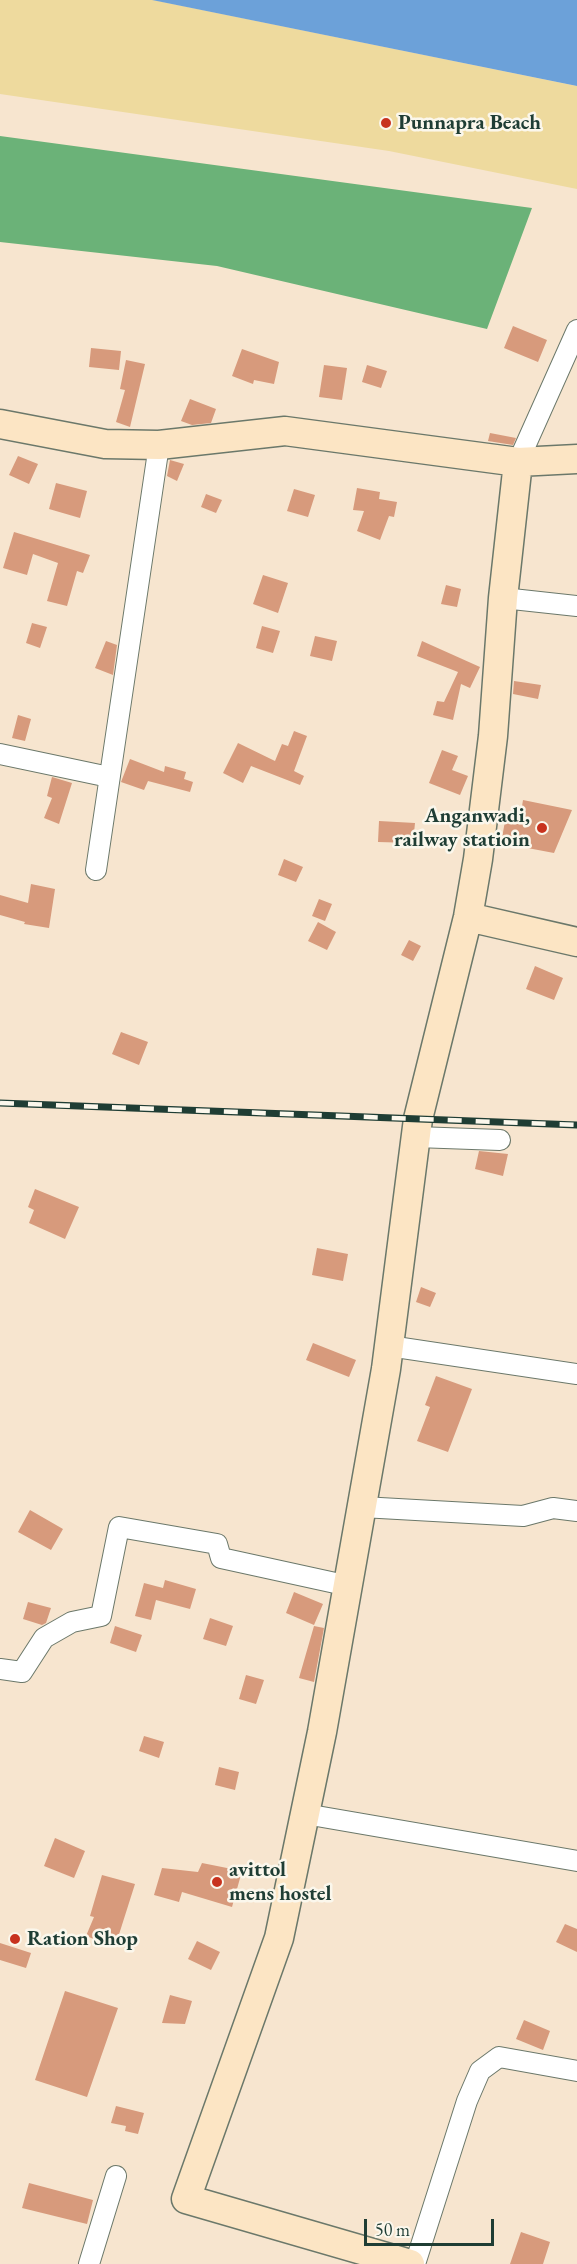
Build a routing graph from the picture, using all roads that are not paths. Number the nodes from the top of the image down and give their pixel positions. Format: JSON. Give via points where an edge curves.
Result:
{"nodes":[{"id":1,"x":577,"y":330,"type":"edge"},
{"id":2,"x":0,"y":424,"type":"edge"},
{"id":3,"x":159,"y":445,"type":"junction"},
{"id":4,"x":577,"y":459,"type":"edge"},
{"id":5,"x":518,"y":462,"type":"junction"},
{"id":6,"x":503,"y":598,"type":"junction"},
{"id":7,"x":577,"y":606,"type":"edge"},
{"id":8,"x":0,"y":754,"type":"edge"},
{"id":9,"x":109,"y":777,"type":"junction"},
{"id":10,"x":96,"y":870,"type":"dead end"},
{"id":11,"x":468,"y":917,"type":"junction"},
{"id":12,"x":577,"y":942,"type":"edge"},
{"id":13,"x":416,"y":1137,"type":"junction"},
{"id":14,"x":500,"y":1140,"type":"dead end"},
{"id":15,"x":389,"y":1346,"type":"junction"},
{"id":16,"x":577,"y":1374,"type":"edge"},
{"id":17,"x":362,"y":1507,"type":"junction"},
{"id":18,"x":577,"y":1511,"type":"edge"},
{"id":19,"x":349,"y":1586,"type":"junction"},
{"id":20,"x":0,"y":1669,"type":"edge"},
{"id":21,"x":305,"y":1814,"type":"junction"},
{"id":22,"x":577,"y":1861,"type":"edge"},
{"id":23,"x":576,"y":2072,"type":"edge"},
{"id":24,"x":116,"y":2176,"type":"dead end"},
{"id":25,"x":89,"y":2264,"type":"edge"},
{"id":26,"x":410,"y":2264,"type":"edge"},
{"id":27,"x":416,"y":2264,"type":"edge"}],
"edges":[{"from":1,"to":5,"type":"street"},
{"from":2,"to":3,"type":"main road","via":[[105,444]]},
{"from":3,"to":5,"type":"main road","via":[[285,431]]},
{"from":3,"to":9,"type":"street"},
{"from":4,"to":5,"type":"main road"},
{"from":5,"to":6,"type":"main road"},
{"from":6,"to":7,"type":"street"},
{"from":6,"to":11,"type":"main road","via":[[493,736]]},
{"from":8,"to":9,"type":"street"},
{"from":9,"to":10,"type":"street"},
{"from":11,"to":12,"type":"main road"},
{"from":11,"to":13,"type":"main road"},
{"from":13,"to":14,"type":"street"},
{"from":13,"to":15,"type":"main road"},
{"from":15,"to":16,"type":"street"},
{"from":15,"to":17,"type":"main road"},
{"from":17,"to":18,"type":"street","via":[[524,1516],[553,1508]]},
{"from":17,"to":19,"type":"main road"},
{"from":19,"to":20,"type":"street","via":[[221,1558],[217,1544],[119,1527],[101,1616],[72,1622],[44,1638],[22,1672]]},
{"from":19,"to":21,"type":"main road"},
{"from":21,"to":22,"type":"street"},
{"from":21,"to":26,"type":"main road","via":[[279,1938],[186,2199]]},
{"from":23,"to":27,"type":"street","via":[[499,2057],[480,2072],[467,2101]]},
{"from":24,"to":25,"type":"street"}]}
